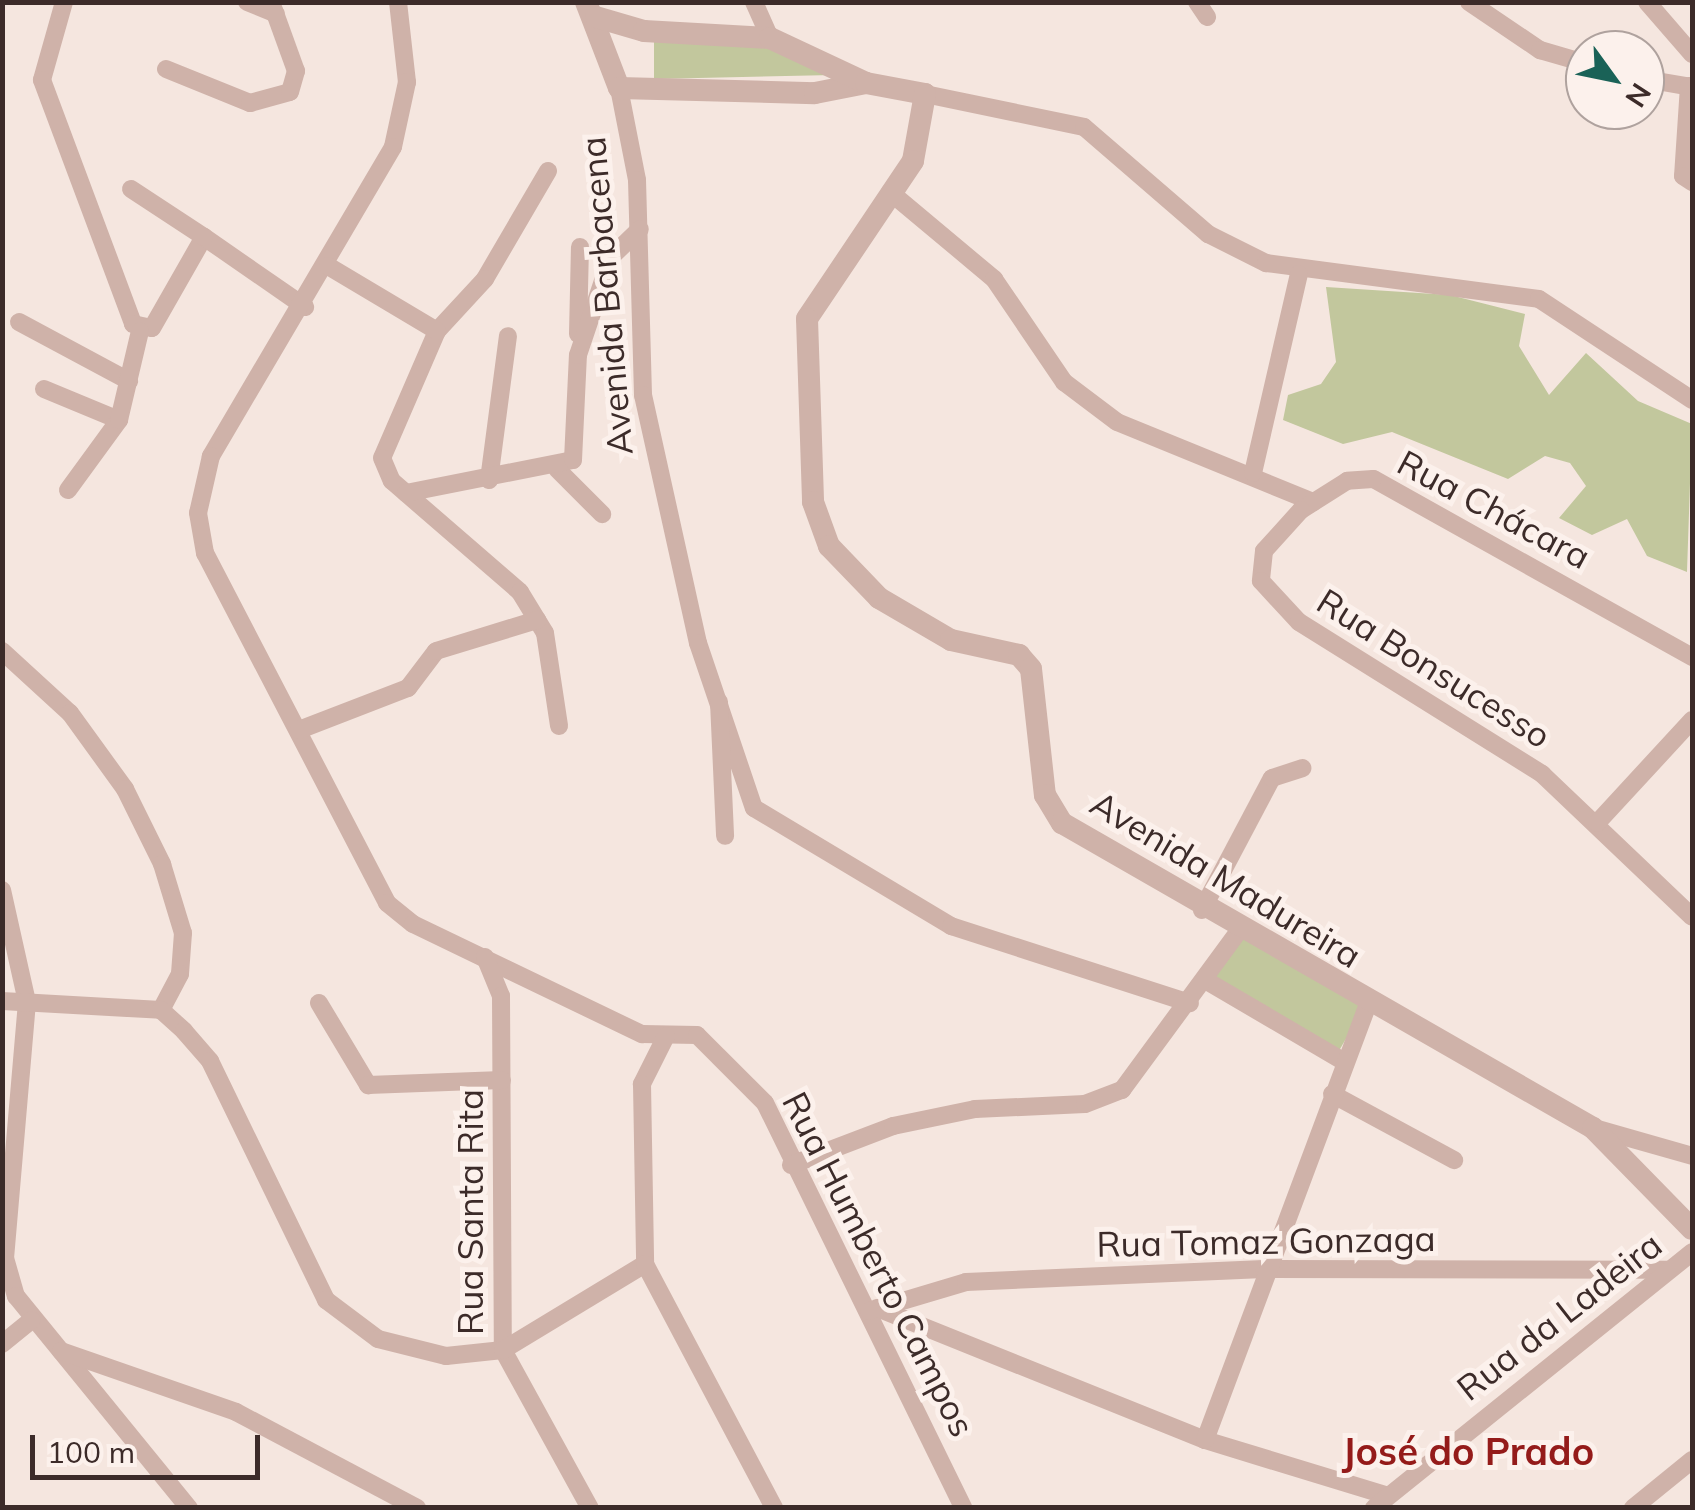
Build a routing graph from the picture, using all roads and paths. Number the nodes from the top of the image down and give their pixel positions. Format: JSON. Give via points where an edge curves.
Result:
{"nodes":[{"id":1,"x":64,"y":2,"type":"edge"},
{"id":2,"x":247,"y":2,"type":"edge"},
{"id":3,"x":398,"y":2,"type":"edge"},
{"id":4,"x":754,"y":2,"type":"edge"},
{"id":5,"x":1469,"y":2,"type":"edge"},
{"id":6,"x":1647,"y":2,"type":"edge"},
{"id":7,"x":274,"y":8,"type":"edge"},
{"id":8,"x":591,"y":10,"type":"edge"},
{"id":9,"x":770,"y":38,"type":"junction"},
{"id":10,"x":1692,"y":54,"type":"edge"},
{"id":11,"x":1565,"y":57,"type":"edge"},
{"id":12,"x":166,"y":69,"type":"dead end"},
{"id":13,"x":1665,"y":82,"type":"edge"},
{"id":14,"x":866,"y":83,"type":"junction"},
{"id":15,"x":1691,"y":86,"type":"edge"},
{"id":16,"x":620,"y":88,"type":"junction"},
{"id":17,"x":925,"y":94,"type":"junction"},
{"id":18,"x":548,"y":171,"type":"dead end"},
{"id":19,"x":1692,"y":182,"type":"edge"},
{"id":20,"x":131,"y":189,"type":"dead end"},
{"id":21,"x":890,"y":192,"type":"junction"},
{"id":22,"x":640,"y":229,"type":"junction"},
{"id":23,"x":204,"y":237,"type":"junction"},
{"id":24,"x":580,"y":247,"type":"dead end"},
{"id":25,"x":328,"y":266,"type":"junction"},
{"id":26,"x":1299,"y":274,"type":"junction"},
{"id":27,"x":305,"y":307,"type":"junction"},
{"id":28,"x":20,"y":322,"type":"dead end"},
{"id":29,"x":140,"y":331,"type":"junction"},
{"id":30,"x":437,"y":331,"type":"junction"},
{"id":31,"x":508,"y":336,"type":"dead end"},
{"id":32,"x":578,"y":354,"type":"junction"},
{"id":33,"x":128,"y":381,"type":"junction"},
{"id":34,"x":44,"y":389,"type":"dead end"},
{"id":35,"x":1692,"y":400,"type":"edge"},
{"id":36,"x":120,"y":420,"type":"junction"},
{"id":37,"x":556,"y":469,"type":"junction"},
{"id":38,"x":1253,"y":473,"type":"junction"},
{"id":39,"x":489,"y":480,"type":"junction"},
{"id":40,"x":68,"y":490,"type":"dead end"},
{"id":41,"x":406,"y":493,"type":"junction"},
{"id":42,"x":1313,"y":502,"type":"junction"},
{"id":43,"x":602,"y":514,"type":"dead end"},
{"id":44,"x":538,"y":620,"type":"junction"},
{"id":45,"x":2,"y":651,"type":"edge"},
{"id":46,"x":1692,"y":658,"type":"edge"},
{"id":47,"x":719,"y":701,"type":"junction"},
{"id":48,"x":1692,"y":720,"type":"edge"},
{"id":49,"x":560,"y":726,"type":"dead end"},
{"id":50,"x":300,"y":730,"type":"junction"},
{"id":51,"x":1302,"y":768,"type":"dead end"},
{"id":52,"x":1597,"y":823,"type":"junction"},
{"id":53,"x":725,"y":836,"type":"dead end"},
{"id":54,"x":2,"y":890,"type":"edge"},
{"id":55,"x":1202,"y":910,"type":"junction"},
{"id":56,"x":1692,"y":917,"type":"edge"},
{"id":57,"x":1238,"y":932,"type":"junction"},
{"id":58,"x":485,"y":957,"type":"junction"},
{"id":59,"x":1205,"y":980,"type":"junction"},
{"id":60,"x":2,"y":1002,"type":"edge"},
{"id":61,"x":27,"y":1002,"type":"junction"},
{"id":62,"x":319,"y":1003,"type":"dead end"},
{"id":63,"x":1190,"y":1003,"type":"junction"},
{"id":64,"x":1368,"y":1004,"type":"junction"},
{"id":65,"x":161,"y":1010,"type":"junction"},
{"id":66,"x":666,"y":1036,"type":"junction"},
{"id":67,"x":1345,"y":1062,"type":"junction"},
{"id":68,"x":502,"y":1080,"type":"junction"},
{"id":69,"x":1332,"y":1094,"type":"junction"},
{"id":70,"x":1593,"y":1128,"type":"junction"},
{"id":71,"x":1692,"y":1156,"type":"edge"},
{"id":72,"x":1454,"y":1160,"type":"dead end"},
{"id":73,"x":792,"y":1165,"type":"junction"},
{"id":74,"x":1692,"y":1229,"type":"edge"},
{"id":75,"x":1692,"y":1252,"type":"edge"},
{"id":76,"x":645,"y":1264,"type":"junction"},
{"id":77,"x":1264,"y":1269,"type":"junction"},
{"id":78,"x":1668,"y":1270,"type":"junction"},
{"id":79,"x":873,"y":1310,"type":"junction"},
{"id":80,"x":32,"y":1320,"type":"junction"},
{"id":81,"x":2,"y":1344,"type":"edge"},
{"id":82,"x":503,"y":1350,"type":"junction"},
{"id":83,"x":61,"y":1351,"type":"junction"},
{"id":84,"x":1205,"y":1440,"type":"junction"},
{"id":85,"x":1692,"y":1460,"type":"edge"},
{"id":86,"x":1380,"y":1501,"type":"edge"},
{"id":87,"x":189,"y":1508,"type":"edge"},
{"id":88,"x":417,"y":1508,"type":"edge"},
{"id":89,"x":590,"y":1508,"type":"edge"},
{"id":90,"x":774,"y":1508,"type":"edge"},
{"id":91,"x":964,"y":1508,"type":"edge"},
{"id":92,"x":1633,"y":1508,"type":"edge"}],
"edges":[{"from":1,"to":29,"type":"street","via":[[42,80]]},
{"from":2,"to":7,"type":"street"},
{"from":3,"to":25,"type":"street","name":"Rua Humberto Campos","via":[[407,82],[393,147]]},
{"from":4,"to":9,"type":"street"},
{"from":5,"to":11,"type":"street","via":[[1540,50]]},
{"from":6,"to":10,"type":"street"},
{"from":7,"to":12,"type":"street","via":[[296,71],[290,92],[268,104]]},
{"from":8,"to":9,"type":"street","via":[[644,30]]},
{"from":8,"to":16,"type":"street","name":"Avenida Barbacena"},
{"from":9,"to":14,"type":"street"},
{"from":13,"to":15,"type":"street"},
{"from":14,"to":16,"type":"street","via":[[815,93]]},
{"from":14,"to":17,"type":"street"},
{"from":15,"to":19,"type":"street","via":[[1683,176]]},
{"from":16,"to":22,"type":"street","name":"Avenida Barbacena"},
{"from":17,"to":21,"type":"street","name":"Avenida Madureira","via":[[921,144]]},
{"from":17,"to":26,"type":"street","via":[[1084,127],[1208,234]]},
{"from":18,"to":30,"type":"street","via":[[485,279]]},
{"from":20,"to":23,"type":"street"},
{"from":21,"to":38,"type":"street","via":[[994,279],[1064,382],[1117,422]]},
{"from":21,"to":55,"type":"street","name":"Avenida Madureira","via":[[808,319],[813,502],[828,546],[852,577],[920,626],[1019,655],[1037,692],[1044,795],[1062,823]]},
{"from":22,"to":32,"type":"street","via":[[611,256]]},
{"from":22,"to":47,"type":"street","name":"Avenida Barbacena","via":[[643,395],[667,521]]},
{"from":23,"to":27,"type":"street"},
{"from":23,"to":29,"type":"street","via":[[152,328]]},
{"from":24,"to":32,"type":"street"},
{"from":25,"to":27,"type":"street","name":"Rua Humberto Campos"},
{"from":25,"to":30,"type":"street"},
{"from":26,"to":35,"type":"street","via":[[1538,299]]},
{"from":26,"to":38,"type":"street"},
{"from":27,"to":50,"type":"street","name":"Rua Humberto Campos","via":[[211,456],[198,513],[205,553]]},
{"from":28,"to":33,"type":"street"},
{"from":29,"to":33,"type":"street"},
{"from":30,"to":41,"type":"street","via":[[385,442],[382,458]]},
{"from":31,"to":39,"type":"street"},
{"from":32,"to":37,"type":"street","via":[[577,448]]},
{"from":33,"to":36,"type":"street"},
{"from":34,"to":36,"type":"street"},
{"from":36,"to":40,"type":"street"},
{"from":37,"to":39,"type":"street"},
{"from":37,"to":43,"type":"street"},
{"from":38,"to":42,"type":"street"},
{"from":39,"to":41,"type":"street"},
{"from":41,"to":44,"type":"street","via":[[520,592]]},
{"from":42,"to":46,"type":"street","name":"Rua Chácara","via":[[1347,481],[1396,485]]},
{"from":42,"to":52,"type":"street","name":"Rua Bonsucesso","via":[[1264,551],[1260,576],[1276,601],[1503,745]]},
{"from":44,"to":49,"type":"street"},
{"from":44,"to":50,"type":"street","via":[[436,650],[408,688]]},
{"from":45,"to":65,"type":"street","via":[[70,713],[126,789],[162,864],[184,933],[180,974]]},
{"from":47,"to":53,"type":"street"},
{"from":47,"to":63,"type":"street","via":[[754,808],[850,870],[951,926]]},
{"from":48,"to":52,"type":"street"},
{"from":50,"to":58,"type":"street","name":"Rua Humberto Campos","via":[[366,876],[387,903]]},
{"from":51,"to":55,"type":"street","via":[[1272,778]]},
{"from":52,"to":56,"type":"street","name":"Rua Bonsucesso"},
{"from":54,"to":61,"type":"street"},
{"from":55,"to":57,"type":"street","name":"Avenida Madureira"},
{"from":57,"to":59,"type":"street"},
{"from":57,"to":64,"type":"street","name":"Avenida Madureira"},
{"from":58,"to":66,"type":"street","name":"Rua Humberto Campos","via":[[642,1034]]},
{"from":58,"to":68,"type":"street","name":"Rua Santa Rita","via":[[501,996]]},
{"from":59,"to":63,"type":"street"},
{"from":59,"to":67,"type":"street"},
{"from":60,"to":61,"type":"street"},
{"from":61,"to":65,"type":"street"},
{"from":61,"to":80,"type":"street","via":[[5,1258]]},
{"from":62,"to":68,"type":"street","via":[[368,1085]]},
{"from":63,"to":73,"type":"street","via":[[1122,1090],[1084,1104],[976,1109],[893,1126]]},
{"from":64,"to":67,"type":"street"},
{"from":64,"to":70,"type":"street","name":"Avenida Madureira"},
{"from":65,"to":82,"type":"street","via":[[210,1061],[326,1300],[378,1339],[446,1356]]},
{"from":66,"to":73,"type":"street","name":"Rua Humberto Campos","via":[[697,1035],[716,1046],[766,1103]]},
{"from":66,"to":76,"type":"street","via":[[642,1084]]},
{"from":67,"to":69,"type":"street"},
{"from":68,"to":82,"type":"street","name":"Rua Santa Rita"},
{"from":69,"to":72,"type":"street"},
{"from":69,"to":77,"type":"street"},
{"from":70,"to":71,"type":"street"},
{"from":70,"to":74,"type":"street","name":"Avenida Madureira"},
{"from":73,"to":79,"type":"street","name":"Rua Humberto Campos"},
{"from":75,"to":78,"type":"street","name":"Rua da Ladeira"},
{"from":76,"to":82,"type":"street"},
{"from":76,"to":90,"type":"street"},
{"from":77,"to":78,"type":"street","name":"Rua Tomaz Gonzaga"},
{"from":77,"to":79,"type":"street","name":"Rua Tomaz Gonzaga","via":[[966,1282]]},
{"from":77,"to":84,"type":"street"},
{"from":78,"to":86,"type":"street","name":"Rua da Ladeira"},
{"from":79,"to":84,"type":"street"},
{"from":79,"to":91,"type":"street","name":"Rua Humberto Campos"},
{"from":80,"to":81,"type":"street"},
{"from":80,"to":83,"type":"street"},
{"from":82,"to":89,"type":"street","name":"Rua Santa Rita"},
{"from":83,"to":87,"type":"street"},
{"from":83,"to":88,"type":"street","via":[[236,1412]]},
{"from":84,"to":86,"type":"street"},
{"from":85,"to":92,"type":"street"}]}
